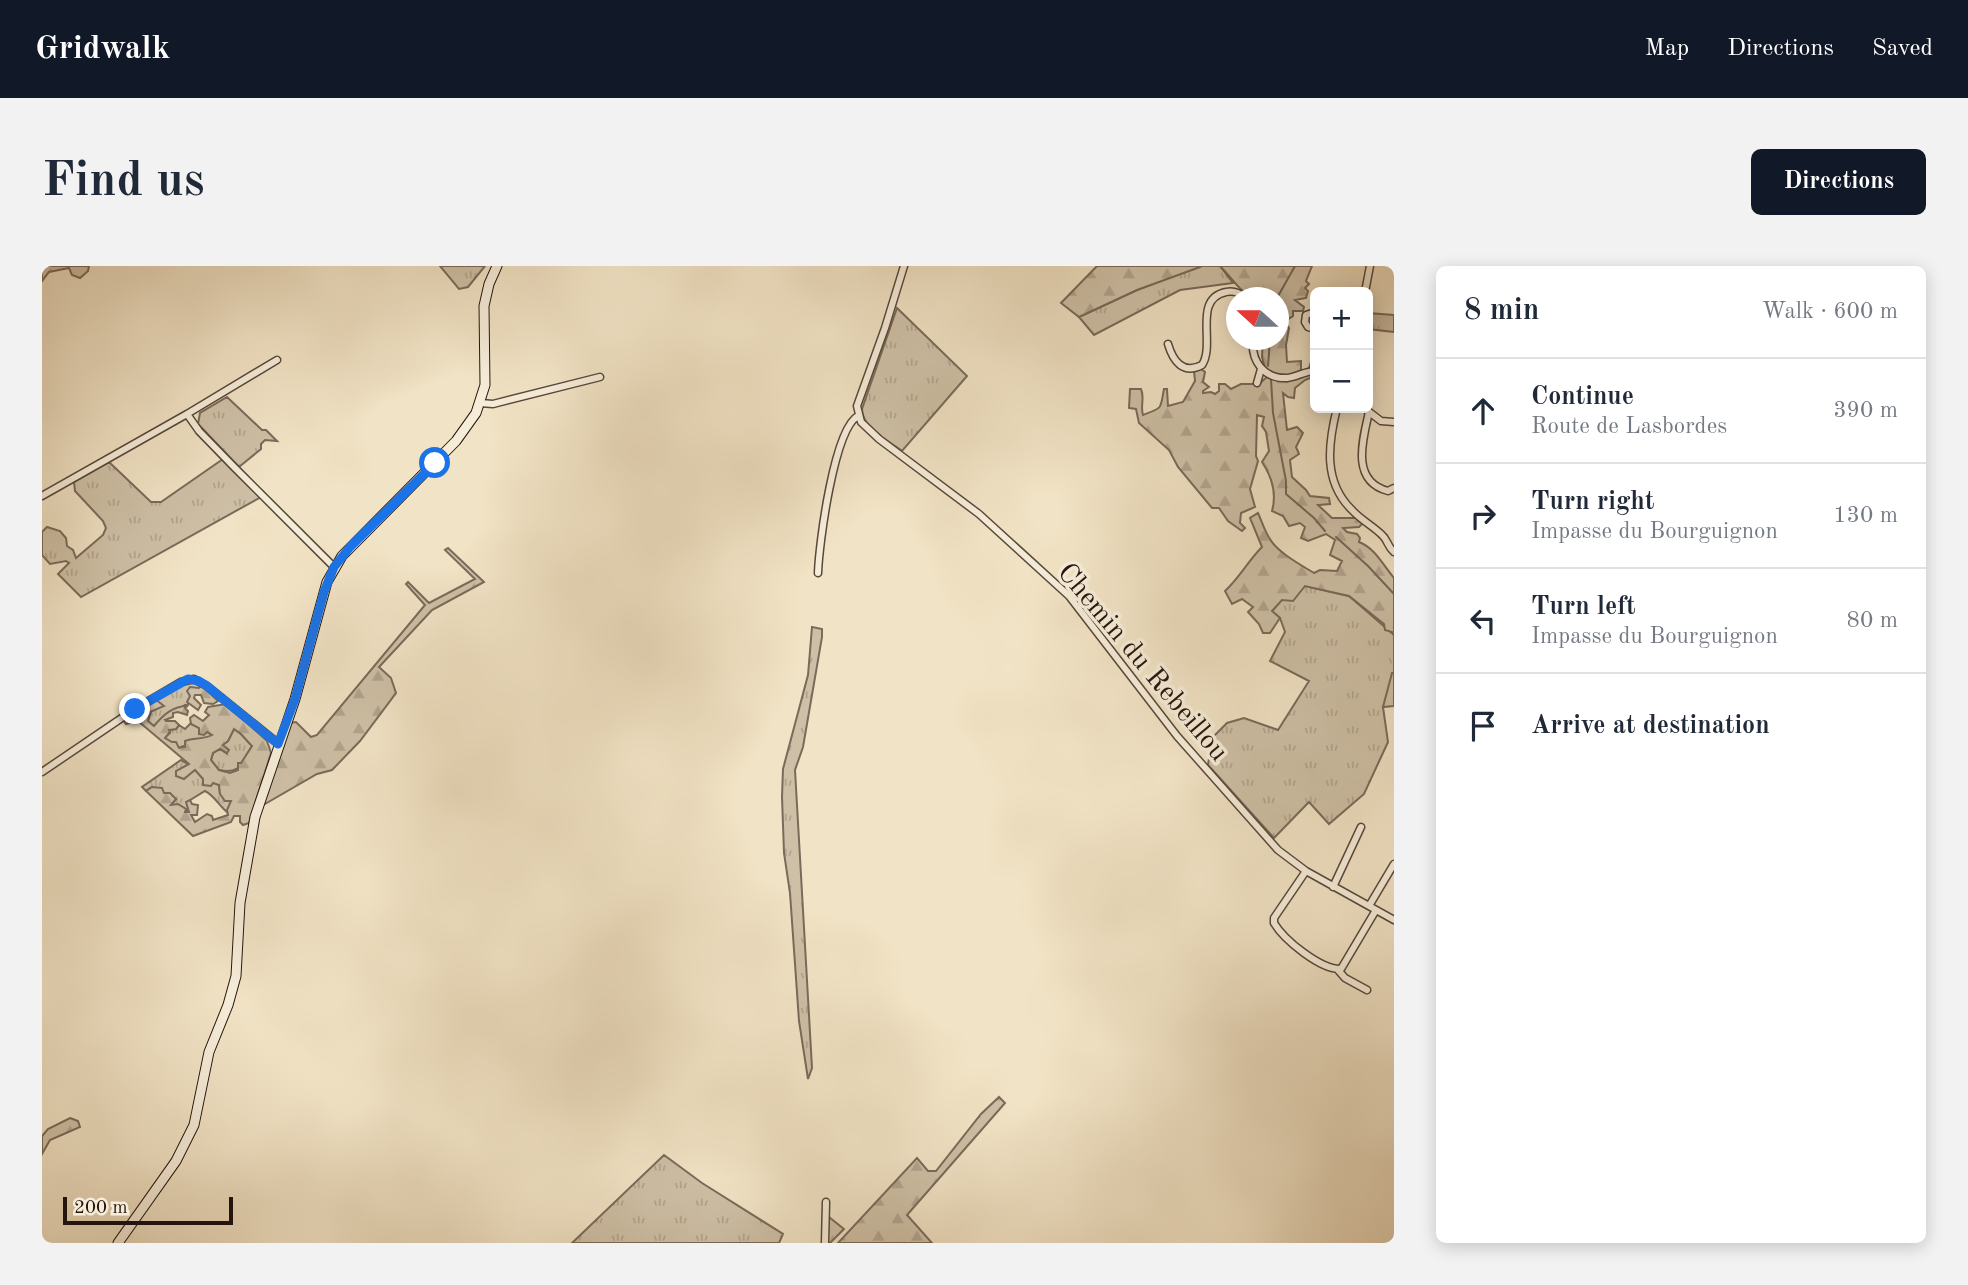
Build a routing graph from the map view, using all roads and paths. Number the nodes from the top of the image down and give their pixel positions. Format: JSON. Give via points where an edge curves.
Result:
{"nodes":[{"id":1,"x":497,"y":266,"type":"edge"},
{"id":2,"x":904,"y":266,"type":"edge"},
{"id":3,"x":1370,"y":266,"type":"edge"},
{"id":4,"x":1366,"y":287,"type":"edge"},
{"id":5,"x":1226,"y":292,"type":"edge"},
{"id":6,"x":1310,"y":314,"type":"edge"},
{"id":7,"x":1310,"y":328,"type":"edge"},
{"id":8,"x":1168,"y":344,"type":"dead end"},
{"id":9,"x":1253,"y":350,"type":"edge"},
{"id":10,"x":277,"y":360,"type":"dead end"},
{"id":11,"x":1261,"y":369,"type":"junction"},
{"id":12,"x":1310,"y":372,"type":"edge"},
{"id":13,"x":600,"y":377,"type":"dead end"},
{"id":14,"x":1256,"y":383,"type":"dead end"},
{"id":15,"x":480,"y":404,"type":"junction"},
{"id":16,"x":1336,"y":413,"type":"edge"},
{"id":17,"x":1367,"y":413,"type":"edge"},
{"id":18,"x":1371,"y":413,"type":"edge"},
{"id":19,"x":187,"y":414,"type":"junction"},
{"id":20,"x":858,"y":416,"type":"junction"},
{"id":21,"x":1394,"y":422,"type":"edge"},
{"id":22,"x":1394,"y":488,"type":"edge"},
{"id":23,"x":42,"y":496,"type":"edge"},
{"id":24,"x":1394,"y":535,"type":"edge"},
{"id":25,"x":1385,"y":537,"type":"junction"},
{"id":26,"x":1394,"y":552,"type":"edge"},
{"id":27,"x":334,"y":567,"type":"junction"},
{"id":28,"x":818,"y":573,"type":"dead end"},
{"id":29,"x":278,"y":744,"type":"junction"},
{"id":30,"x":42,"y":772,"type":"edge"},
{"id":31,"x":1361,"y":827,"type":"dead end"},
{"id":32,"x":1394,"y":864,"type":"edge"},
{"id":33,"x":1306,"y":871,"type":"junction"},
{"id":34,"x":1333,"y":887,"type":"junction"},
{"id":35,"x":1373,"y":908,"type":"junction"},
{"id":36,"x":1394,"y":920,"type":"edge"},
{"id":37,"x":1338,"y":970,"type":"junction"},
{"id":38,"x":1367,"y":990,"type":"dead end"},
{"id":39,"x":826,"y":1202,"type":"dead end"},
{"id":40,"x":118,"y":1243,"type":"edge"},
{"id":41,"x":825,"y":1243,"type":"edge"}],
"edges":[{"from":1,"to":15,"type":"street","via":[[484,306],[485,373]]},
{"from":2,"to":20,"type":"street","via":[[857,406]]},
{"from":3,"to":4,"type":"street"},
{"from":5,"to":8,"type":"street","via":[[1210,302],[1208,353],[1202,365],[1191,369],[1179,366]]},
{"from":6,"to":7,"type":"street","via":[[1305,322]]},
{"from":9,"to":11,"type":"street"},
{"from":10,"to":19,"type":"street"},
{"from":11,"to":12,"type":"street","via":[[1283,378]]},
{"from":11,"to":14,"type":"street"},
{"from":13,"to":15,"type":"street"},
{"from":15,"to":27,"type":"street","via":[[459,437]]},
{"from":16,"to":25,"type":"street","via":[[1329,449],[1334,481],[1349,508]]},
{"from":17,"to":22,"type":"street","via":[[1363,467],[1370,482],[1388,491]]},
{"from":18,"to":21,"type":"street","via":[[1381,421]]},
{"from":19,"to":23,"type":"street"},
{"from":19,"to":27,"type":"street"},
{"from":20,"to":28,"type":"street","via":[[848,426],[840,448],[822,528]]},
{"from":20,"to":33,"type":"street","name":"Chemin du Rebeillou","via":[[872,433],[979,514],[1069,596],[1193,755],[1278,850]]},
{"from":24,"to":25,"type":"street"},
{"from":25,"to":26,"type":"street"},
{"from":27,"to":29,"type":"street"},
{"from":29,"to":30,"type":"street","via":[[207,686],[188,679]]},
{"from":29,"to":40,"type":"street","via":[[246,864],[236,976],[209,1052],[194,1125],[176,1161]]},
{"from":31,"to":34,"type":"street"},
{"from":32,"to":35,"type":"street"},
{"from":33,"to":34,"type":"street","name":"Chemin du Rebeillou"},
{"from":33,"to":37,"type":"street","via":[[1274,923],[1299,950]]},
{"from":34,"to":35,"type":"street","name":"Chemin du Rebeillou"},
{"from":35,"to":36,"type":"street","name":"Chemin du Rebeillou"},
{"from":35,"to":37,"type":"street","via":[[1345,965]]},
{"from":37,"to":38,"type":"street"},
{"from":39,"to":41,"type":"street"}]}
